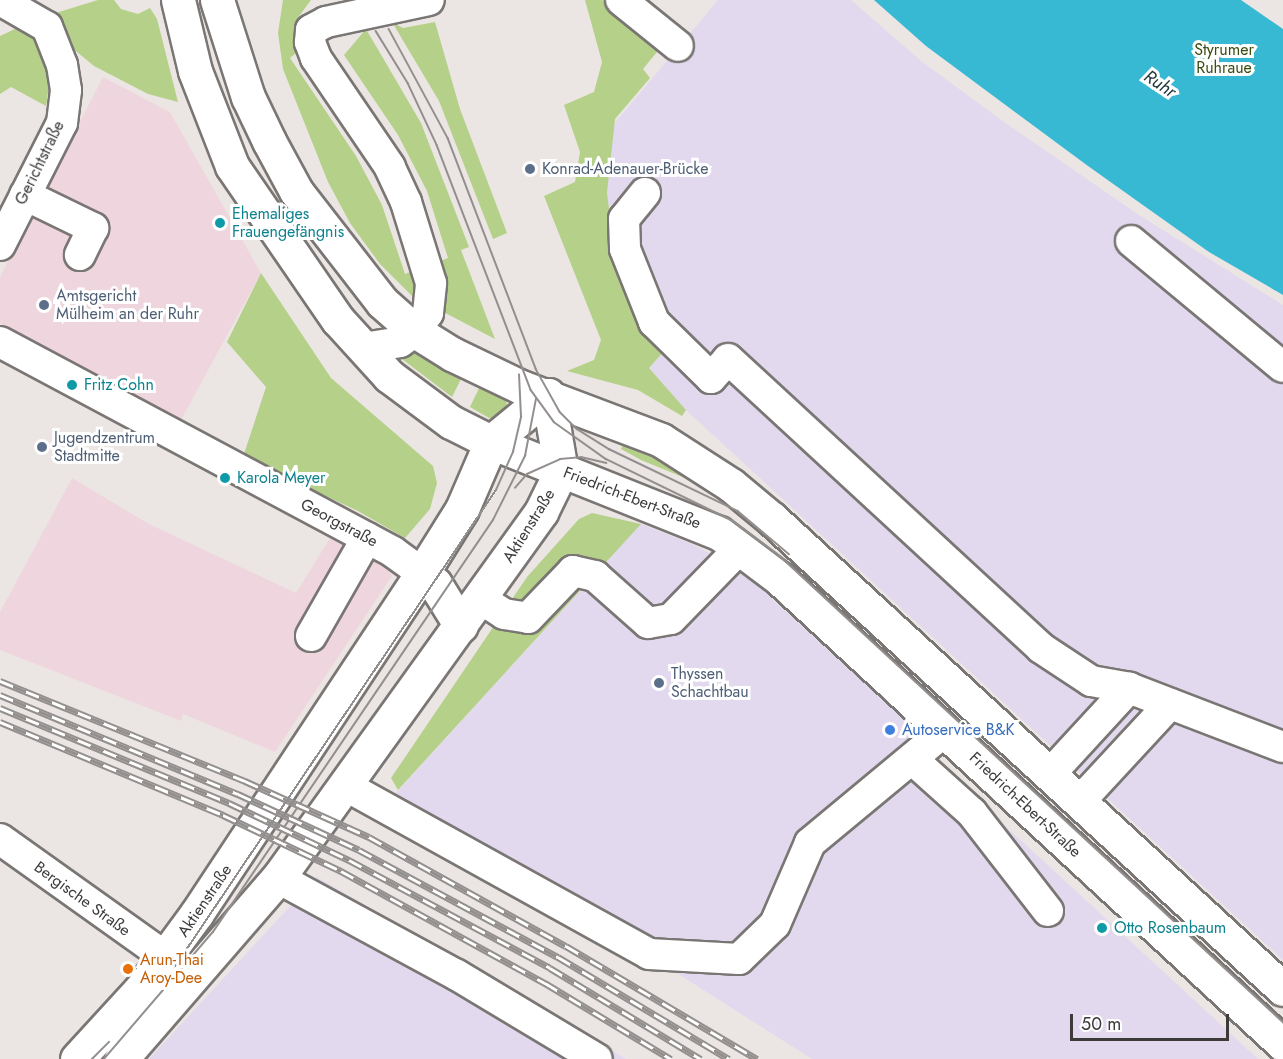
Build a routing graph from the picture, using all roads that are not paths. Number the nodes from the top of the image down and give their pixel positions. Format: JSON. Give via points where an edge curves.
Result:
{"nodes":[{"id":1,"x":0,"y":0,"type":"edge"},
{"id":2,"x":178,"y":0,"type":"edge"},
{"id":3,"x":429,"y":0,"type":"edge"},
{"id":4,"x":621,"y":0,"type":"edge"},
{"id":5,"x":228,"y":8,"type":"edge"},
{"id":6,"x":678,"y":46,"type":"dead end"},
{"id":7,"x":645,"y":193,"type":"dead end"},
{"id":8,"x":25,"y":195,"type":"junction"},
{"id":9,"x":1131,"y":241,"type":"dead end"},
{"id":10,"x":0,"y":245,"type":"edge"},
{"id":11,"x":80,"y":255,"type":"dead end"},
{"id":12,"x":415,"y":331,"type":"junction"},
{"id":13,"x":0,"y":342,"type":"edge"},
{"id":14,"x":363,"y":348,"type":"junction"},
{"id":15,"x":1283,"y":367,"type":"edge"},
{"id":16,"x":548,"y":395,"type":"junction"},
{"id":17,"x":491,"y":442,"type":"junction"},
{"id":18,"x":561,"y":471,"type":"junction"},
{"id":19,"x":367,"y":538,"type":"junction"},
{"id":20,"x":739,"y":549,"type":"junction"},
{"id":21,"x":422,"y":573,"type":"junction"},
{"id":22,"x":481,"y":599,"type":"junction"},
{"id":23,"x":461,"y":626,"type":"junction"},
{"id":24,"x":311,"y":636,"type":"dead end"},
{"id":25,"x":1129,"y":688,"type":"junction"},
{"id":26,"x":1170,"y":704,"type":"junction"},
{"id":27,"x":945,"y":731,"type":"junction"},
{"id":28,"x":1283,"y":747,"type":"edge"},
{"id":29,"x":912,"y":759,"type":"junction"},
{"id":30,"x":1050,"y":774,"type":"junction"},
{"id":31,"x":346,"y":786,"type":"junction"},
{"id":32,"x":1081,"y":800,"type":"junction"},
{"id":33,"x":0,"y":839,"type":"edge"},
{"id":34,"x":278,"y":878,"type":"junction"},
{"id":35,"x":1048,"y":911,"type":"dead end"},
{"id":36,"x":164,"y":959,"type":"junction"},
{"id":37,"x":195,"y":977,"type":"junction"},
{"id":38,"x":1283,"y":988,"type":"edge"},
{"id":39,"x":1283,"y":1044,"type":"edge"},
{"id":40,"x":77,"y":1059,"type":"edge"},
{"id":41,"x":121,"y":1059,"type":"edge"},
{"id":42,"x":597,"y":1059,"type":"edge"}],
"edges":[{"from":1,"to":8,"type":"street","name":"Gerichtstraße","via":[[46,27],[62,65],[66,90],[62,123]]},
{"from":2,"to":14,"type":"main road","name":"Friedrich-Ebert-Straße","via":[[195,71],[232,166],[338,320]]},
{"from":3,"to":12,"type":"street","via":[[326,22],[311,30],[310,42],[316,58],[390,167],[406,202],[431,283],[428,313]]},
{"from":4,"to":6,"type":"street"},
{"from":5,"to":12,"type":"main road","via":[[248,97],[296,191],[354,269]]},
{"from":7,"to":25,"type":"street","via":[[624,219],[625,249],[654,322],[711,378],[728,359],[1041,648],[1091,681]]},
{"from":8,"to":10,"type":"street","name":"Gerichtstraße"},
{"from":8,"to":11,"type":"street","via":[[93,228]]},
{"from":9,"to":15,"type":"street"},
{"from":12,"to":14,"type":"street","via":[[400,342]]},
{"from":12,"to":16,"type":"main road","via":[[478,367]]},
{"from":13,"to":19,"type":"street","name":"Georgstraße"},
{"from":14,"to":17,"type":"main road","name":"Friedrich-Ebert-Straße","via":[[389,376],[429,406]]},
{"from":16,"to":17,"type":"main road","name":"Aktienstraße"},
{"from":16,"to":18,"type":"main road","name":"Aktienstraße"},
{"from":16,"to":30,"type":"main road","via":[[662,440],[731,485]]},
{"from":17,"to":18,"type":"main road","name":"Friedrich-Ebert-Straße"},
{"from":17,"to":21,"type":"main road","name":"Aktienstraße","via":[[462,509]]},
{"from":18,"to":20,"type":"main road","name":"Friedrich-Ebert-Straße","via":[[691,519]]},
{"from":18,"to":22,"type":"main road","name":"Aktienstraße","via":[[541,512]]},
{"from":19,"to":21,"type":"street","name":"Georgstraße"},
{"from":19,"to":24,"type":"street"},
{"from":20,"to":22,"type":"street","via":[[671,619],[648,623],[595,576],[573,571],[528,618],[504,614]]},
{"from":20,"to":27,"type":"main road","name":"Friedrich-Ebert-Straße","via":[[780,579]]},
{"from":21,"to":23,"type":"main road","via":[[435,584]]},
{"from":21,"to":36,"type":"main road","name":"Aktienstraße"},
{"from":22,"to":23,"type":"main road","name":"Aktienstraße"},
{"from":23,"to":31,"type":"main road","name":"Aktienstraße"},
{"from":25,"to":26,"type":"street"},
{"from":25,"to":30,"type":"street"},
{"from":26,"to":28,"type":"street"},
{"from":26,"to":32,"type":"street"},
{"from":27,"to":29,"type":"street"},
{"from":27,"to":39,"type":"main road","name":"Friedrich-Ebert-Straße"},
{"from":29,"to":31,"type":"street","via":[[810,843],[775,924],[739,959],[649,954]]},
{"from":29,"to":35,"type":"street","via":[[972,813]]},
{"from":30,"to":32,"type":"main road"},
{"from":31,"to":34,"type":"main road","name":"Aktienstraße"},
{"from":32,"to":38,"type":"main road"},
{"from":33,"to":36,"type":"street","name":"Bergische Straße"},
{"from":34,"to":37,"type":"main road","name":"Aktienstraße"},
{"from":34,"to":42,"type":"street","via":[[457,975]]},
{"from":36,"to":37,"type":"street","name":"Bergische Straße"},
{"from":36,"to":40,"type":"main road","name":"Aktienstraße"},
{"from":37,"to":41,"type":"main road","name":"Aktienstraße"}]}
